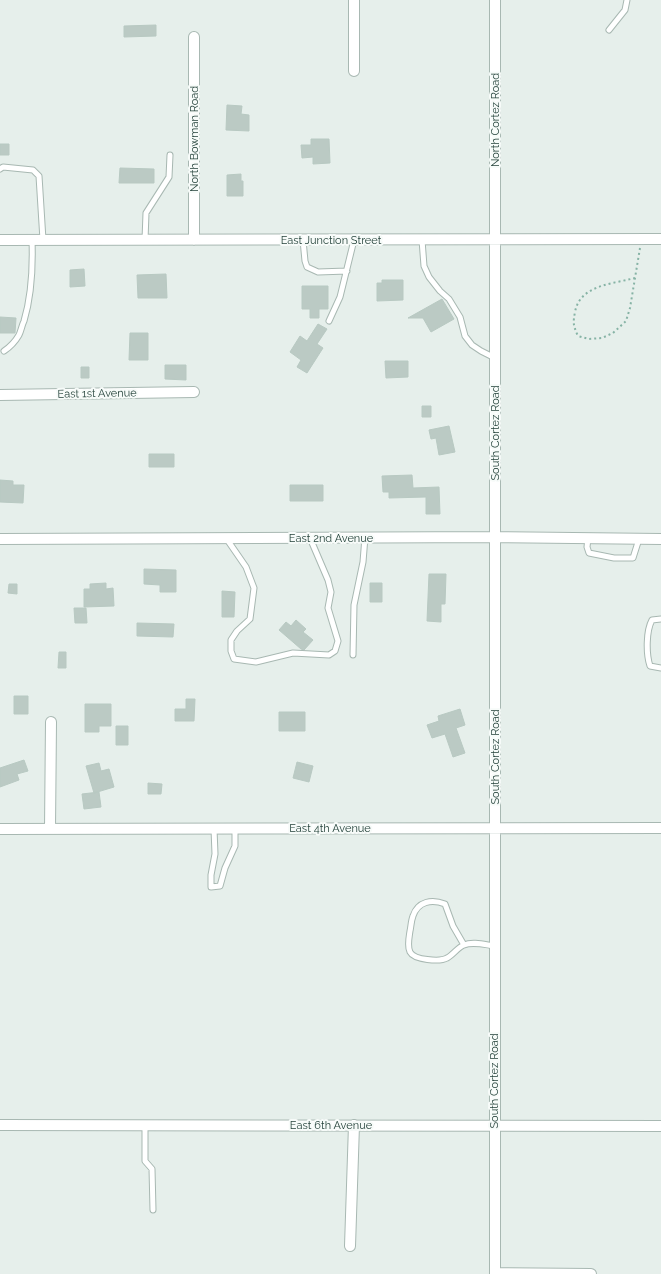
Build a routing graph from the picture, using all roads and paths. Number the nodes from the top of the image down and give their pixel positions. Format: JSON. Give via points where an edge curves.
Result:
{"nodes":[{"id":1,"x":354,"y":0,"type":"edge"},
{"id":2,"x":495,"y":0,"type":"edge"},
{"id":3,"x":627,"y":0,"type":"edge"},
{"id":4,"x":609,"y":30,"type":"dead end"},
{"id":5,"x":194,"y":37,"type":"dead end"},
{"id":6,"x":354,"y":71,"type":"dead end"},
{"id":7,"x":170,"y":155,"type":"dead end"},
{"id":8,"x":0,"y":169,"type":"edge"},
{"id":9,"x":642,"y":239,"type":"junction"},
{"id":10,"x":661,"y":239,"type":"edge"},
{"id":11,"x":0,"y":240,"type":"edge"},
{"id":12,"x":32,"y":240,"type":"junction"},
{"id":13,"x":43,"y":240,"type":"junction"},
{"id":14,"x":145,"y":240,"type":"junction"},
{"id":15,"x":194,"y":240,"type":"junction"},
{"id":16,"x":303,"y":240,"type":"junction"},
{"id":17,"x":354,"y":240,"type":"junction"},
{"id":18,"x":422,"y":240,"type":"junction"},
{"id":19,"x":494,"y":240,"type":"junction"},
{"id":20,"x":347,"y":271,"type":"junction"},
{"id":21,"x":635,"y":278,"type":"junction"},
{"id":22,"x":329,"y":321,"type":"dead end"},
{"id":23,"x":4,"y":351,"type":"dead end"},
{"id":24,"x":495,"y":358,"type":"junction"},
{"id":25,"x":194,"y":392,"type":"dead end"},
{"id":26,"x":0,"y":395,"type":"edge"},
{"id":27,"x":495,"y":537,"type":"junction"},
{"id":28,"x":226,"y":538,"type":"junction"},
{"id":29,"x":310,"y":538,"type":"junction"},
{"id":30,"x":365,"y":538,"type":"junction"},
{"id":31,"x":588,"y":538,"type":"junction"},
{"id":32,"x":0,"y":539,"type":"edge"},
{"id":33,"x":639,"y":539,"type":"junction"},
{"id":34,"x":661,"y":539,"type":"edge"},
{"id":35,"x":661,"y":619,"type":"edge"},
{"id":36,"x":353,"y":655,"type":"dead end"},
{"id":37,"x":661,"y":668,"type":"edge"},
{"id":38,"x":51,"y":722,"type":"dead end"},
{"id":39,"x":214,"y":828,"type":"junction"},
{"id":40,"x":235,"y":828,"type":"junction"},
{"id":41,"x":495,"y":828,"type":"junction"},
{"id":42,"x":661,"y":828,"type":"edge"},
{"id":43,"x":0,"y":829,"type":"edge"},
{"id":44,"x":50,"y":829,"type":"junction"},
{"id":45,"x":464,"y":945,"type":"junction"},
{"id":46,"x":495,"y":946,"type":"junction"},
{"id":47,"x":0,"y":1125,"type":"edge"},
{"id":48,"x":145,"y":1125,"type":"junction"},
{"id":49,"x":354,"y":1125,"type":"junction"},
{"id":50,"x":494,"y":1126,"type":"junction"},
{"id":51,"x":661,"y":1126,"type":"edge"},
{"id":52,"x":153,"y":1210,"type":"dead end"},
{"id":53,"x":350,"y":1246,"type":"dead end"},
{"id":54,"x":494,"y":1274,"type":"edge"},
{"id":55,"x":591,"y":1274,"type":"edge"}],
"edges":[{"from":1,"to":6,"type":"street"},
{"from":2,"to":19,"type":"street","name":"North Cortez Road"},
{"from":3,"to":4,"type":"lane","via":[[625,10]]},
{"from":5,"to":15,"type":"street","name":"North Bowman Road"},
{"from":7,"to":14,"type":"lane","via":[[169,178],[146,213]]},
{"from":8,"to":13,"type":"lane","via":[[3,167],[33,170],[39,176]]},
{"from":9,"to":10,"type":"street","name":"East Junction Street"},
{"from":9,"to":19,"type":"street","name":"East Junction Street"},
{"from":9,"to":21,"type":"path"},
{"from":11,"to":12,"type":"street","name":"East Junction Street"},
{"from":12,"to":13,"type":"street","name":"East Junction Street"},
{"from":12,"to":23,"type":"lane","via":[[33,263],[27,310],[20,335]]},
{"from":13,"to":14,"type":"street","name":"East Junction Street"},
{"from":14,"to":15,"type":"street","name":"East Junction Street"},
{"from":15,"to":16,"type":"street","name":"East Junction Street"},
{"from":16,"to":17,"type":"street","name":"East Junction Street"},
{"from":16,"to":20,"type":"lane","via":[[307,267],[318,272]]},
{"from":17,"to":18,"type":"street","name":"East Junction Street"},
{"from":17,"to":20,"type":"lane"},
{"from":18,"to":19,"type":"street","name":"East Junction Street"},
{"from":18,"to":24,"type":"lane","via":[[424,266],[429,277],[449,299],[460,317],[465,336],[472,345]]},
{"from":19,"to":24,"type":"street","name":"South Cortez Road"},
{"from":20,"to":22,"type":"lane","via":[[340,297]]},
{"from":21,"to":21,"type":"path","via":[[626,321],[613,333],[602,338],[589,339],[578,336],[573,325],[581,297],[591,289]]},
{"from":24,"to":27,"type":"street","name":"South Cortez Road"},
{"from":25,"to":26,"type":"street","name":"East 1st Avenue"},
{"from":27,"to":30,"type":"street","name":"East 2nd Avenue"},
{"from":27,"to":31,"type":"street","name":"East 2nd Avenue"},
{"from":27,"to":41,"type":"street","name":"South Cortez Road"},
{"from":28,"to":29,"type":"street","name":"East 2nd Avenue"},
{"from":28,"to":29,"type":"lane","via":[[246,567],[254,588],[250,619],[231,640],[230,650],[234,659],[256,662],[293,653],[329,655],[335,651],[338,641],[328,608],[328,580]]},
{"from":28,"to":32,"type":"street","name":"East 2nd Avenue"},
{"from":29,"to":30,"type":"street","name":"East 2nd Avenue"},
{"from":30,"to":36,"type":"lane","via":[[354,605]]},
{"from":31,"to":33,"type":"street","name":"East 2nd Avenue"},
{"from":31,"to":33,"type":"lane","via":[[589,553],[614,558],[633,558]]},
{"from":33,"to":34,"type":"street","name":"East 2nd Avenue"},
{"from":35,"to":37,"type":"lane","via":[[652,620],[648,628],[648,660],[650,666]]},
{"from":38,"to":44,"type":"street"},
{"from":39,"to":40,"type":"street","name":"East 4th Avenue"},
{"from":39,"to":40,"type":"lane","via":[[215,854],[211,887],[220,886],[224,868],[235,846]]},
{"from":39,"to":44,"type":"street","name":"East 4th Avenue"},
{"from":40,"to":41,"type":"street","name":"East 4th Avenue"},
{"from":41,"to":42,"type":"street","name":"East 4th Avenue"},
{"from":41,"to":46,"type":"street","name":"South Cortez Road"},
{"from":43,"to":44,"type":"street","name":"East 4th Avenue"},
{"from":45,"to":45,"type":"lane","via":[[447,958],[439,960],[416,958],[411,954],[408,945],[413,916],[418,908],[425,903],[437,901],[446,904],[453,926]]},
{"from":45,"to":46,"type":"lane","via":[[475,943]]},
{"from":46,"to":50,"type":"street","name":"South Cortez Road"},
{"from":47,"to":48,"type":"street","name":"East 6th Avenue"},
{"from":48,"to":49,"type":"street","name":"East 6th Avenue"},
{"from":48,"to":52,"type":"lane","via":[[145,1161],[152,1169]]},
{"from":49,"to":50,"type":"street","name":"East 6th Avenue"},
{"from":49,"to":53,"type":"street"},
{"from":50,"to":51,"type":"street","name":"East 6th Avenue"},
{"from":50,"to":54,"type":"street","name":"South Cortez Road"},
{"from":54,"to":55,"type":"street"}]}
